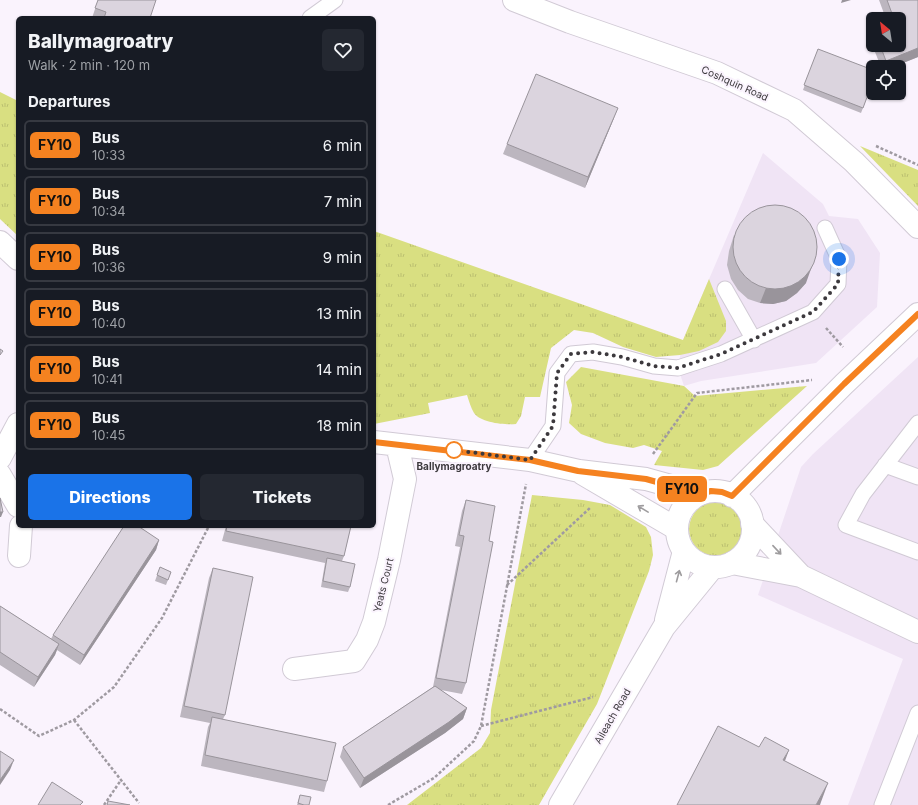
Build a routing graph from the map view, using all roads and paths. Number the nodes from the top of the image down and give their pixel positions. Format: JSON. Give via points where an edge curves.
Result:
{"nodes":[{"id":1,"x":335,"y":0,"type":"edge"},
{"id":2,"x":514,"y":0,"type":"edge"},
{"id":3,"x":313,"y":16,"type":"edge"},
{"id":4,"x":918,"y":227,"type":"edge"},
{"id":5,"x":825,"y":228,"type":"dead end"},
{"id":6,"x":0,"y":242,"type":"edge"},
{"id":7,"x":16,"y":257,"type":"edge"},
{"id":8,"x":725,"y":289,"type":"dead end"},
{"id":9,"x":918,"y":314,"type":"edge"},
{"id":10,"x":754,"y":340,"type":"junction"},
{"id":11,"x":844,"y":384,"type":"junction"},
{"id":12,"x":918,"y":423,"type":"edge"},
{"id":13,"x":16,"y":428,"type":"edge"},
{"id":14,"x":376,"y":442,"type":"edge"},
{"id":15,"x":397,"y":445,"type":"junction"},
{"id":16,"x":0,"y":458,"type":"edge"},
{"id":17,"x":530,"y":460,"type":"junction"},
{"id":18,"x":885,"y":465,"type":"junction"},
{"id":19,"x":578,"y":471,"type":"junction"},
{"id":20,"x":0,"y":475,"type":"edge"},
{"id":21,"x":918,"y":477,"type":"edge"},
{"id":22,"x":646,"y":479,"type":"junction"},
{"id":23,"x":609,"y":490,"type":"junction"},
{"id":24,"x":700,"y":494,"type":"junction"},
{"id":25,"x":732,"y":496,"type":"junction"},
{"id":26,"x":16,"y":503,"type":"edge"},
{"id":27,"x":752,"y":524,"type":"junction"},
{"id":28,"x":20,"y":528,"type":"edge"},
{"id":29,"x":208,"y":528,"type":"edge"},
{"id":30,"x":677,"y":529,"type":"junction"},
{"id":31,"x":684,"y":551,"type":"junction"},
{"id":32,"x":918,"y":552,"type":"edge"},
{"id":33,"x":19,"y":556,"type":"dead end"},
{"id":34,"x":722,"y":565,"type":"junction"},
{"id":35,"x":802,"y":576,"type":"junction"},
{"id":36,"x":507,"y":586,"type":"junction"},
{"id":37,"x":664,"y":627,"type":"junction"},
{"id":38,"x":918,"y":632,"type":"edge"},
{"id":39,"x":294,"y":669,"type":"dead end"},
{"id":40,"x":618,"y":705,"type":"junction"},
{"id":41,"x":0,"y":709,"type":"edge"},
{"id":42,"x":918,"y":712,"type":"edge"},
{"id":43,"x":74,"y":720,"type":"junction"},
{"id":44,"x":481,"y":726,"type":"junction"},
{"id":45,"x":121,"y":780,"type":"junction"},
{"id":46,"x":139,"y":803,"type":"dead end"},
{"id":47,"x":104,"y":805,"type":"edge"},
{"id":48,"x":388,"y":805,"type":"edge"},
{"id":49,"x":560,"y":805,"type":"edge"},
{"id":50,"x":882,"y":805,"type":"edge"}],
"edges":[{"from":1,"to":3,"type":"lane"},
{"from":2,"to":4,"type":"street","name":"Coshquin Road","via":[[717,73],[794,110],[854,162]]},
{"from":5,"to":10,"type":"lane","via":[[839,259],[838,284],[813,312]]},
{"from":6,"to":7,"type":"street"},
{"from":8,"to":10,"type":"lane"},
{"from":9,"to":11,"type":"street"},
{"from":10,"to":17,"type":"lane","via":[[678,368],[654,366],[593,352],[571,354],[557,373],[553,426]]},
{"from":11,"to":22,"type":"path","via":[[810,380],[697,393],[652,454]]},
{"from":11,"to":25,"type":"street"},
{"from":12,"to":18,"type":"lane"},
{"from":13,"to":16,"type":"street"},
{"from":14,"to":15,"type":"street"},
{"from":15,"to":17,"type":"street"},
{"from":15,"to":39,"type":"street","name":"Yeats Court","via":[[405,479],[389,560],[367,640],[354,661]]},
{"from":17,"to":19,"type":"street"},
{"from":17,"to":36,"type":"path"},
{"from":18,"to":21,"type":"lane"},
{"from":18,"to":32,"type":"lane","via":[[863,494],[846,525]]},
{"from":19,"to":22,"type":"street"},
{"from":19,"to":23,"type":"street"},
{"from":20,"to":26,"type":"street"},
{"from":22,"to":24,"type":"street"},
{"from":30,"to":23,"type":"street","one_way":true},
{"from":23,"to":36,"type":"path"},
{"from":24,"to":25,"type":"street","via":[[711,491]]},
{"from":24,"to":30,"type":"street","via":[[684,508]]},
{"from":25,"to":27,"type":"street","via":[[746,507]]},
{"from":27,"to":34,"type":"street","via":[[753,532],[744,553]]},
{"from":27,"to":35,"type":"street","one_way":true},
{"from":28,"to":33,"type":"street"},
{"from":29,"to":43,"type":"path","via":[[162,618],[114,687]]},
{"from":30,"to":31,"type":"street"},
{"from":31,"to":34,"type":"street","via":[[697,562]]},
{"from":37,"to":31,"type":"street","name":"Aileach Road","one_way":true},
{"from":34,"to":35,"type":"street"},
{"from":34,"to":37,"type":"street","name":"Aileach Road"},
{"from":35,"to":38,"type":"street"},
{"from":36,"to":44,"type":"path"},
{"from":37,"to":40,"type":"street","name":"Aileach Road"},
{"from":40,"to":44,"type":"path","via":[[601,695]]},
{"from":40,"to":49,"type":"street","name":"Aileach Road"},
{"from":41,"to":43,"type":"path","via":[[39,736]]},
{"from":42,"to":50,"type":"lane"},
{"from":43,"to":45,"type":"path"},
{"from":44,"to":48,"type":"path","via":[[474,742],[434,778]]},
{"from":45,"to":46,"type":"path"},
{"from":45,"to":47,"type":"path"}]}
